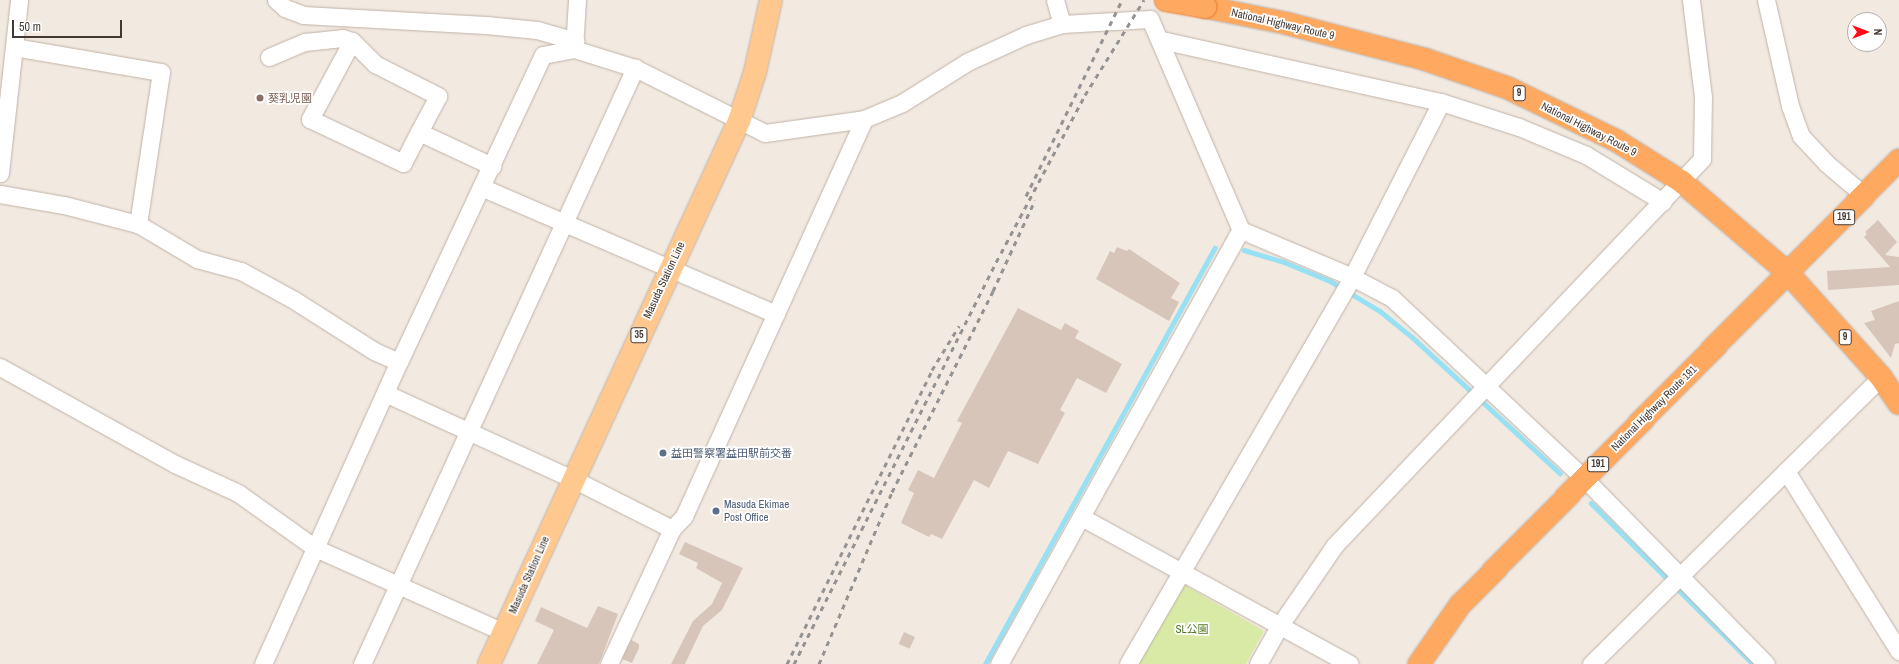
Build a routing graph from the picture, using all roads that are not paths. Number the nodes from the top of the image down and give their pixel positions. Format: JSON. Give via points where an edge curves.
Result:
{"nodes":[{"id":1,"x":19,"y":0,"type":"edge"},
{"id":2,"x":276,"y":0,"type":"edge"},
{"id":3,"x":576,"y":0,"type":"edge"},
{"id":4,"x":771,"y":0,"type":"edge"},
{"id":5,"x":1055,"y":0,"type":"edge"},
{"id":6,"x":1167,"y":0,"type":"edge"},
{"id":7,"x":1691,"y":0,"type":"edge"},
{"id":8,"x":1766,"y":0,"type":"edge"},
{"id":9,"x":1150,"y":19,"type":"junction"},
{"id":10,"x":1062,"y":24,"type":"junction"},
{"id":11,"x":352,"y":40,"type":"junction"},
{"id":12,"x":1161,"y":40,"type":"junction"},
{"id":13,"x":575,"y":45,"type":"junction"},
{"id":14,"x":14,"y":47,"type":"junction"},
{"id":15,"x":269,"y":57,"type":"dead end"},
{"id":16,"x":634,"y":68,"type":"junction"},
{"id":17,"x":1441,"y":102,"type":"junction"},
{"id":18,"x":864,"y":119,"type":"junction"},
{"id":19,"x":739,"y":121,"type":"junction"},
{"id":20,"x":418,"y":132,"type":"junction"},
{"id":21,"x":1899,"y":160,"type":"edge"},
{"id":22,"x":492,"y":166,"type":"junction"},
{"id":23,"x":0,"y":173,"type":"edge"},
{"id":24,"x":1682,"y":182,"type":"junction"},
{"id":25,"x":482,"y":187,"type":"junction"},
{"id":26,"x":0,"y":194,"type":"edge"},
{"id":27,"x":1865,"y":196,"type":"junction"},
{"id":28,"x":1663,"y":202,"type":"junction"},
{"id":29,"x":564,"y":223,"type":"junction"},
{"id":30,"x":138,"y":224,"type":"junction"},
{"id":31,"x":1240,"y":230,"type":"junction"},
{"id":32,"x":669,"y":268,"type":"junction"},
{"id":33,"x":1788,"y":273,"type":"junction"},
{"id":34,"x":1352,"y":277,"type":"junction"},
{"id":35,"x":776,"y":314,"type":"junction"},
{"id":36,"x":399,"y":362,"type":"junction"},
{"id":37,"x":0,"y":367,"type":"edge"},
{"id":38,"x":1881,"y":377,"type":"junction"},
{"id":39,"x":1484,"y":387,"type":"junction"},
{"id":40,"x":387,"y":394,"type":"junction"},
{"id":41,"x":1899,"y":404,"type":"edge"},
{"id":42,"x":470,"y":432,"type":"junction"},
{"id":43,"x":1786,"y":471,"type":"junction"},
{"id":44,"x":1584,"y":478,"type":"junction"},
{"id":45,"x":573,"y":479,"type":"junction"},
{"id":46,"x":1083,"y":518,"type":"junction"},
{"id":47,"x":672,"y":529,"type":"junction"},
{"id":48,"x":315,"y":548,"type":"junction"},
{"id":49,"x":1182,"y":572,"type":"junction"},
{"id":50,"x":1679,"y":577,"type":"junction"},
{"id":51,"x":398,"y":585,"type":"junction"},
{"id":52,"x":1280,"y":626,"type":"junction"},
{"id":53,"x":504,"y":632,"type":"junction"},
{"id":54,"x":1899,"y":650,"type":"edge"},
{"id":55,"x":1597,"y":662,"type":"edge"},
{"id":56,"x":263,"y":664,"type":"edge"},
{"id":57,"x":362,"y":664,"type":"edge"},
{"id":58,"x":489,"y":664,"type":"edge"},
{"id":59,"x":609,"y":664,"type":"edge"},
{"id":60,"x":1000,"y":664,"type":"edge"},
{"id":61,"x":1128,"y":664,"type":"edge"},
{"id":62,"x":1258,"y":664,"type":"edge"},
{"id":63,"x":1350,"y":664,"type":"edge"},
{"id":64,"x":1419,"y":664,"type":"edge"},
{"id":65,"x":1766,"y":664,"type":"edge"}],
"edges":[{"from":1,"to":14,"type":"street"},
{"from":2,"to":13,"type":"street","via":[[285,8],[303,15],[486,24],[537,30]]},
{"from":3,"to":13,"type":"street"},
{"from":4,"to":19,"type":"main road","name":"Masuda Station Line","number":"35","via":[[755,72]]},
{"from":5,"to":10,"type":"street"},
{"from":6,"to":9,"type":"street"},
{"from":6,"to":24,"type":"highway","name":"National Highway Route 9","number":"9","bridge":true,"via":[[1285,23],[1424,59],[1508,88],[1617,141]]},
{"from":7,"to":24,"type":"street","via":[[1703,97],[1702,159]]},
{"from":8,"to":27,"type":"street","via":[[1790,106],[1801,136],[1826,163]]},
{"from":9,"to":10,"type":"street"},
{"from":9,"to":12,"type":"street"},
{"from":10,"to":18,"type":"street","via":[[1026,35],[967,62],[902,103]]},
{"from":11,"to":15,"type":"street","via":[[342,38],[305,42]]},
{"from":11,"to":20,"type":"street","via":[[375,64],[438,96]]},
{"from":11,"to":20,"type":"street","via":[[310,119],[403,162]]},
{"from":12,"to":17,"type":"street"},
{"from":12,"to":31,"type":"street"},
{"from":13,"to":16,"type":"street"},
{"from":13,"to":22,"type":"street","via":[[543,56]]},
{"from":14,"to":23,"type":"street"},
{"from":14,"to":30,"type":"street","via":[[161,72]]},
{"from":16,"to":19,"type":"street"},
{"from":16,"to":29,"type":"street"},
{"from":17,"to":28,"type":"street","via":[[1520,127],[1586,155]]},
{"from":17,"to":34,"type":"street"},
{"from":18,"to":19,"type":"street","via":[[765,133]]},
{"from":18,"to":35,"type":"street"},
{"from":19,"to":32,"type":"main road","name":"Masuda Station Line","number":"35"},
{"from":20,"to":22,"type":"street"},
{"from":21,"to":27,"type":"highway","name":"National Highway Route 191","number":"191"},
{"from":22,"to":25,"type":"street"},
{"from":24,"to":28,"type":"street"},
{"from":24,"to":33,"type":"highway","name":"National Highway Route 9","number":"9"},
{"from":25,"to":29,"type":"street"},
{"from":25,"to":36,"type":"street"},
{"from":26,"to":30,"type":"street","via":[[64,205]]},
{"from":27,"to":33,"type":"highway","name":"National Highway Route 191","number":"191"},
{"from":28,"to":39,"type":"street"},
{"from":29,"to":32,"type":"street"},
{"from":29,"to":42,"type":"street"},
{"from":30,"to":36,"type":"street","via":[[197,259],[241,271],[294,300],[374,351]]},
{"from":31,"to":34,"type":"street"},
{"from":31,"to":46,"type":"street"},
{"from":32,"to":35,"type":"street"},
{"from":32,"to":45,"type":"main road","name":"Masuda Station Line","number":"35"},
{"from":33,"to":38,"type":"highway","name":"National Highway Route 9","number":"9"},
{"from":33,"to":44,"type":"highway","name":"National Highway Route 191","number":"191"},
{"from":34,"to":39,"type":"street","via":[[1392,298],[1422,324]]},
{"from":34,"to":49,"type":"street"},
{"from":35,"to":47,"type":"street","via":[[684,516]]},
{"from":36,"to":40,"type":"street"},
{"from":37,"to":48,"type":"street","via":[[175,464],[238,493]]},
{"from":38,"to":41,"type":"highway","name":"National Highway Route 9","number":"9"},
{"from":38,"to":43,"type":"street"},
{"from":39,"to":44,"type":"street"},
{"from":39,"to":52,"type":"street","via":[[1335,545]]},
{"from":40,"to":42,"type":"street"},
{"from":40,"to":48,"type":"street"},
{"from":42,"to":45,"type":"street"},
{"from":42,"to":51,"type":"street"},
{"from":43,"to":50,"type":"street"},
{"from":43,"to":54,"type":"street"},
{"from":44,"to":50,"type":"street"},
{"from":44,"to":64,"type":"highway","name":"National Highway Route 191","number":"191","via":[[1460,605]]},
{"from":45,"to":47,"type":"street"},
{"from":45,"to":53,"type":"main road","name":"Masuda Station Line","number":"35"},
{"from":46,"to":49,"type":"street"},
{"from":46,"to":60,"type":"street"},
{"from":47,"to":59,"type":"street"},
{"from":48,"to":51,"type":"street"},
{"from":48,"to":56,"type":"street"},
{"from":49,"to":52,"type":"street"},
{"from":49,"to":61,"type":"street"},
{"from":50,"to":55,"type":"street"},
{"from":50,"to":65,"type":"street"},
{"from":51,"to":53,"type":"street"},
{"from":51,"to":57,"type":"street"},
{"from":52,"to":62,"type":"street"},
{"from":52,"to":63,"type":"street"},
{"from":53,"to":58,"type":"main road","name":"Masuda Station Line","number":"35"}]}
